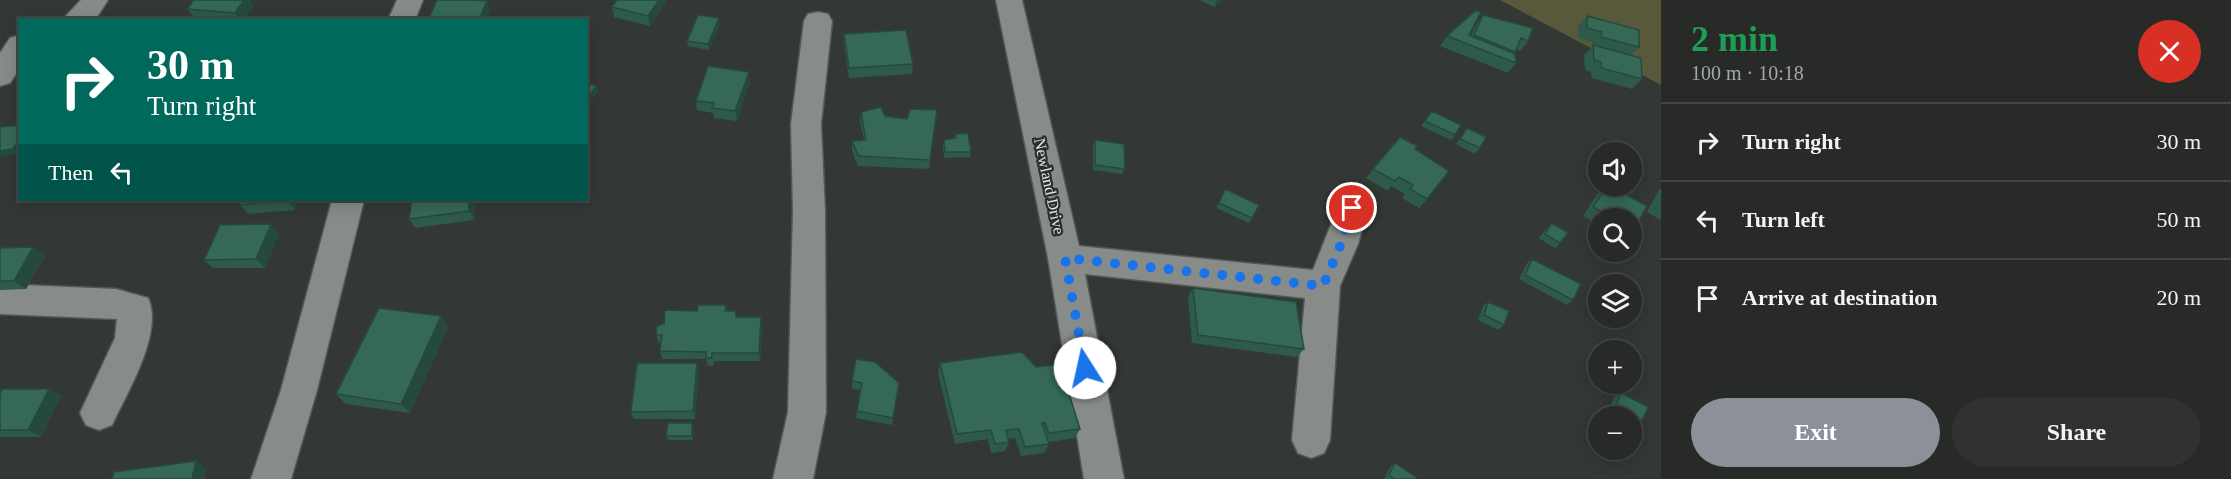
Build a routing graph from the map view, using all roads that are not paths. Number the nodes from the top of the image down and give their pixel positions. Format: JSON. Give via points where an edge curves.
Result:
{"nodes":[{"id":1,"x":95,"y":0,"type":"edge"},
{"id":2,"x":410,"y":0,"type":"edge"},
{"id":3,"x":1009,"y":0,"type":"edge"},
{"id":4,"x":78,"y":18,"type":"edge"},
{"id":5,"x":402,"y":18,"type":"edge"},
{"id":6,"x":818,"y":21,"type":"dead end"},
{"id":7,"x":18,"y":48,"type":"edge"},
{"id":8,"x":0,"y":76,"type":"edge"},
{"id":9,"x":348,"y":201,"type":"edge"},
{"id":10,"x":1352,"y":208,"type":"dead end"},
{"id":11,"x":1065,"y":258,"type":"junction"},
{"id":12,"x":1323,"y":286,"type":"junction"},
{"id":13,"x":0,"y":299,"type":"edge"},
{"id":14,"x":99,"y":413,"type":"dead end"},
{"id":15,"x":1311,"y":440,"type":"dead end"},
{"id":16,"x":271,"y":479,"type":"edge"},
{"id":17,"x":793,"y":479,"type":"edge"},
{"id":18,"x":1104,"y":479,"type":"edge"}],
"edges":[{"from":1,"to":4,"type":"street"},
{"from":2,"to":5,"type":"street"},
{"from":3,"to":11,"type":"street","name":"Newland Drive"},
{"from":6,"to":17,"type":"street","via":[[806,124],[807,412]]},
{"from":7,"to":8,"type":"street"},
{"from":9,"to":16,"type":"street","via":[[299,390]]},
{"from":10,"to":12,"type":"street"},
{"from":11,"to":12,"type":"street"},
{"from":11,"to":18,"type":"street","name":"Newland Drive"},
{"from":12,"to":15,"type":"street"},
{"from":13,"to":14,"type":"street","via":[[116,304],[136,309],[133,338]]}]}
